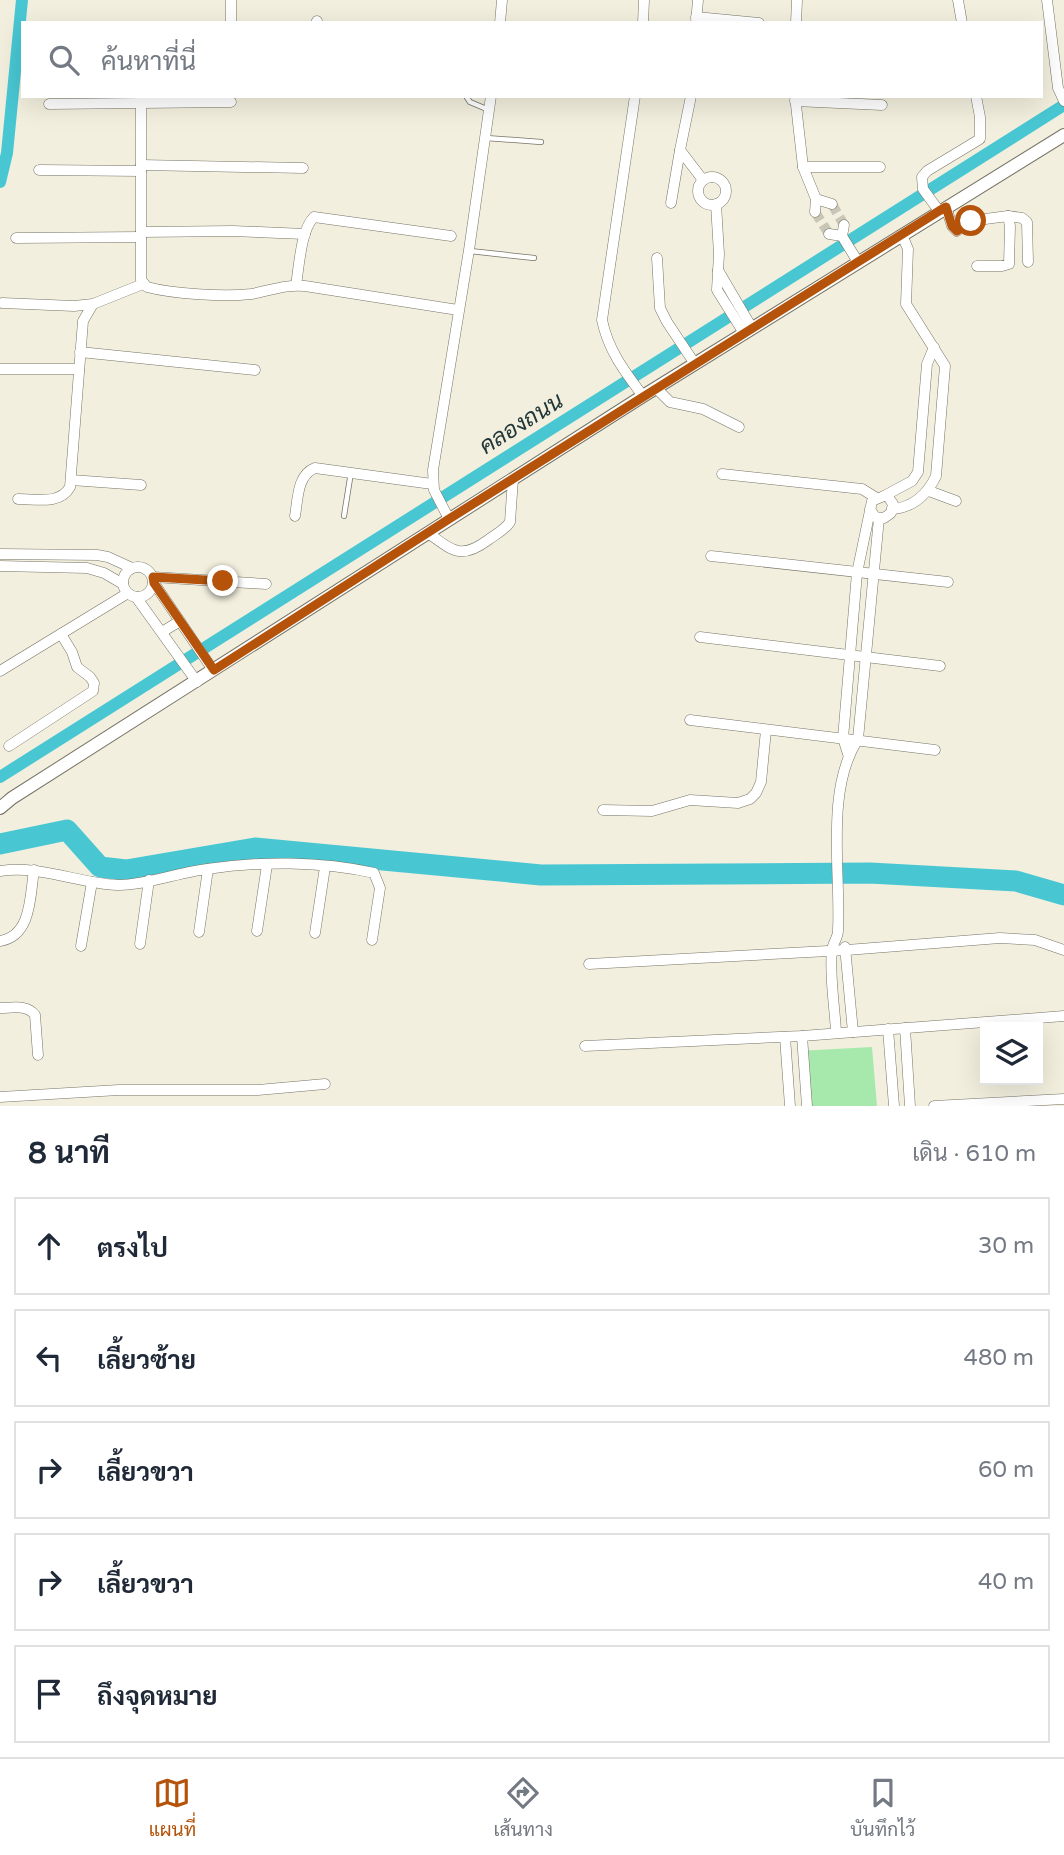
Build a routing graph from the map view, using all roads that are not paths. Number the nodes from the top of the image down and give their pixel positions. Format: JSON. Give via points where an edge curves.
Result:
{"nodes":[{"id":1,"x":231,"y":0,"type":"edge"},
{"id":2,"x":502,"y":0,"type":"edge"},
{"id":3,"x":644,"y":0,"type":"edge"},
{"id":4,"x":698,"y":0,"type":"edge"},
{"id":5,"x":797,"y":0,"type":"edge"},
{"id":6,"x":958,"y":0,"type":"edge"},
{"id":7,"x":1047,"y":0,"type":"edge"},
{"id":8,"x":696,"y":20,"type":"edge"},
{"id":9,"x":231,"y":21,"type":"edge"},
{"id":10,"x":500,"y":21,"type":"edge"},
{"id":11,"x":643,"y":21,"type":"edge"},
{"id":12,"x":717,"y":21,"type":"edge"},
{"id":13,"x":796,"y":21,"type":"edge"},
{"id":14,"x":962,"y":21,"type":"edge"},
{"id":15,"x":467,"y":98,"type":"edge"},
{"id":16,"x":491,"y":98,"type":"edge"},
{"id":17,"x":635,"y":98,"type":"edge"},
{"id":18,"x":691,"y":98,"type":"edge"},
{"id":19,"x":976,"y":98,"type":"edge"},
{"id":20,"x":795,"y":99,"type":"edge"},
{"id":21,"x":1063,"y":100,"type":"edge"},
{"id":22,"x":231,"y":102,"type":"dead end"},
{"id":23,"x":141,"y":103,"type":"junction"},
{"id":24,"x":50,"y":104,"type":"dead end"},
{"id":25,"x":882,"y":104,"type":"dead end"},
{"id":26,"x":489,"y":110,"type":"junction"},
{"id":27,"x":1064,"y":135,"type":"edge"},
{"id":28,"x":485,"y":138,"type":"junction"},
{"id":29,"x":541,"y":142,"type":"dead end"},
{"id":30,"x":680,"y":150,"type":"junction"},
{"id":31,"x":803,"y":167,"type":"junction"},
{"id":32,"x":880,"y":167,"type":"dead end"},
{"id":33,"x":141,"y":168,"type":"junction"},
{"id":34,"x":303,"y":168,"type":"dead end"},
{"id":35,"x":39,"y":170,"type":"dead end"},
{"id":36,"x":703,"y":180,"type":"junction"},
{"id":37,"x":816,"y":199,"type":"junction"},
{"id":38,"x":671,"y":203,"type":"dead end"},
{"id":39,"x":716,"y":204,"type":"junction"},
{"id":40,"x":832,"y":204,"type":"tunnel mouth"},
{"id":41,"x":940,"y":208,"type":"junction"},
{"id":42,"x":815,"y":212,"type":"tunnel mouth"},
{"id":43,"x":1008,"y":216,"type":"junction"},
{"id":44,"x":844,"y":225,"type":"tunnel mouth"},
{"id":45,"x":305,"y":234,"type":"junction"},
{"id":46,"x":829,"y":234,"type":"tunnel mouth"},
{"id":47,"x":902,"y":234,"type":"junction"},
{"id":48,"x":141,"y":235,"type":"junction"},
{"id":49,"x":451,"y":236,"type":"dead end"},
{"id":50,"x":16,"y":238,"type":"dead end"},
{"id":51,"x":843,"y":238,"type":"junction"},
{"id":52,"x":469,"y":250,"type":"junction"},
{"id":53,"x":534,"y":258,"type":"dead end"},
{"id":54,"x":657,"y":258,"type":"dead end"},
{"id":55,"x":856,"y":259,"type":"junction"},
{"id":56,"x":1028,"y":262,"type":"dead end"},
{"id":57,"x":977,"y":266,"type":"dead end"},
{"id":58,"x":144,"y":284,"type":"junction"},
{"id":59,"x":296,"y":285,"type":"junction"},
{"id":60,"x":2,"y":303,"type":"dead end"},
{"id":61,"x":93,"y":304,"type":"junction"},
{"id":62,"x":458,"y":310,"type":"junction"},
{"id":63,"x":746,"y":326,"type":"junction"},
{"id":64,"x":934,"y":347,"type":"junction"},
{"id":65,"x":80,"y":352,"type":"junction"},
{"id":66,"x":693,"y":361,"type":"junction"},
{"id":67,"x":0,"y":369,"type":"edge"},
{"id":68,"x":79,"y":369,"type":"junction"},
{"id":69,"x":256,"y":370,"type":"dead end"},
{"id":70,"x":656,"y":388,"type":"junction"},
{"id":71,"x":640,"y":393,"type":"junction"},
{"id":72,"x":739,"y":427,"type":"dead end"},
{"id":73,"x":352,"y":472,"type":"junction"},
{"id":74,"x":722,"y":474,"type":"dead end"},
{"id":75,"x":513,"y":479,"type":"junction"},
{"id":76,"x":71,"y":480,"type":"junction"},
{"id":77,"x":141,"y":485,"type":"dead end"},
{"id":78,"x":433,"y":486,"type":"junction"},
{"id":79,"x":929,"y":491,"type":"junction"},
{"id":80,"x":879,"y":497,"type":"junction"},
{"id":81,"x":18,"y":499,"type":"dead end"},
{"id":82,"x":956,"y":501,"type":"dead end"},
{"id":83,"x":870,"y":509,"type":"junction"},
{"id":84,"x":893,"y":509,"type":"junction"},
{"id":85,"x":447,"y":515,"type":"junction"},
{"id":86,"x":295,"y":516,"type":"dead end"},
{"id":87,"x":344,"y":516,"type":"dead end"},
{"id":88,"x":880,"y":518,"type":"junction"},
{"id":89,"x":428,"y":533,"type":"junction"},
{"id":90,"x":0,"y":554,"type":"edge"},
{"id":91,"x":711,"y":556,"type":"dead end"},
{"id":92,"x":0,"y":566,"type":"edge"},
{"id":93,"x":132,"y":568,"type":"junction"},
{"id":94,"x":857,"y":573,"type":"junction"},
{"id":95,"x":875,"y":576,"type":"junction"},
{"id":96,"x":153,"y":580,"type":"junction"},
{"id":97,"x":948,"y":583,"type":"dead end"},
{"id":98,"x":266,"y":584,"type":"dead end"},
{"id":99,"x":129,"y":591,"type":"junction"},
{"id":100,"x":180,"y":621,"type":"junction"},
{"id":101,"x":162,"y":632,"type":"junction"},
{"id":102,"x":61,"y":634,"type":"junction"},
{"id":103,"x":700,"y":637,"type":"dead end"},
{"id":104,"x":851,"y":656,"type":"junction"},
{"id":105,"x":868,"y":657,"type":"junction"},
{"id":106,"x":210,"y":666,"type":"junction"},
{"id":107,"x":940,"y":666,"type":"dead end"},
{"id":108,"x":0,"y":671,"type":"edge"},
{"id":109,"x":194,"y":678,"type":"junction"},
{"id":110,"x":690,"y":720,"type":"dead end"},
{"id":111,"x":766,"y":730,"type":"junction"},
{"id":112,"x":843,"y":738,"type":"junction"},
{"id":113,"x":858,"y":739,"type":"junction"},
{"id":114,"x":9,"y":746,"type":"dead end"},
{"id":115,"x":934,"y":750,"type":"dead end"},
{"id":116,"x":848,"y":754,"type":"junction"},
{"id":117,"x":0,"y":808,"type":"edge"},
{"id":118,"x":603,"y":810,"type":"dead end"},
{"id":119,"x":267,"y":865,"type":"junction"},
{"id":120,"x":325,"y":867,"type":"junction"},
{"id":121,"x":208,"y":869,"type":"junction"},
{"id":122,"x":34,"y":870,"type":"junction"},
{"id":123,"x":0,"y":871,"type":"edge"},
{"id":124,"x":149,"y":880,"type":"junction"},
{"id":125,"x":92,"y":882,"type":"junction"},
{"id":126,"x":257,"y":931,"type":"dead end"},
{"id":127,"x":199,"y":932,"type":"dead end"},
{"id":128,"x":315,"y":933,"type":"dead end"},
{"id":129,"x":838,"y":934,"type":"junction"},
{"id":130,"x":372,"y":940,"type":"dead end"},
{"id":131,"x":0,"y":941,"type":"edge"},
{"id":132,"x":140,"y":944,"type":"dead end"},
{"id":133,"x":81,"y":946,"type":"dead end"},
{"id":134,"x":831,"y":950,"type":"junction"},
{"id":135,"x":847,"y":950,"type":"junction"},
{"id":136,"x":1064,"y":950,"type":"edge"},
{"id":137,"x":589,"y":964,"type":"dead end"},
{"id":138,"x":0,"y":1008,"type":"edge"},
{"id":139,"x":1064,"y":1016,"type":"edge"},
{"id":140,"x":905,"y":1028,"type":"junction"},
{"id":141,"x":888,"y":1029,"type":"junction"},
{"id":142,"x":836,"y":1032,"type":"junction"},
{"id":143,"x":853,"y":1032,"type":"junction"},
{"id":144,"x":802,"y":1036,"type":"junction"},
{"id":145,"x":785,"y":1037,"type":"junction"},
{"id":146,"x":585,"y":1046,"type":"dead end"},
{"id":147,"x":38,"y":1055,"type":"dead end"},
{"id":148,"x":326,"y":1084,"type":"dead end"},
{"id":149,"x":0,"y":1097,"type":"edge"},
{"id":150,"x":1064,"y":1099,"type":"edge"},
{"id":151,"x":790,"y":1106,"type":"edge"},
{"id":152,"x":807,"y":1106,"type":"edge"},
{"id":153,"x":894,"y":1106,"type":"edge"},
{"id":154,"x":909,"y":1106,"type":"edge"},
{"id":155,"x":934,"y":1106,"type":"edge"}],
"edges":[{"from":1,"to":9,"type":"street"},
{"from":2,"to":10,"type":"street"},
{"from":3,"to":11,"type":"street"},
{"from":4,"to":8,"type":"street"},
{"from":5,"to":13,"type":"street"},
{"from":6,"to":14,"type":"street"},
{"from":7,"to":21,"type":"street"},
{"from":8,"to":12,"type":"street"},
{"from":15,"to":26,"type":"lane"},
{"from":16,"to":26,"type":"street"},
{"from":17,"to":71,"type":"street","via":[[602,320],[606,339]]},
{"from":18,"to":30,"type":"street"},
{"from":19,"to":41,"type":"street","via":[[980,139],[922,177],[923,189]]},
{"from":20,"to":25,"type":"street"},
{"from":20,"to":31,"type":"street"},
{"from":22,"to":23,"type":"street"},
{"from":23,"to":24,"type":"street"},
{"from":23,"to":33,"type":"street"},
{"from":26,"to":28,"type":"street"},
{"from":27,"to":41,"type":"street"},
{"from":28,"to":29,"type":"lane"},
{"from":28,"to":52,"type":"street"},
{"from":30,"to":36,"type":"street"},
{"from":30,"to":38,"type":"street"},
{"from":31,"to":32,"type":"street"},
{"from":31,"to":37,"type":"street"},
{"from":33,"to":34,"type":"street"},
{"from":33,"to":35,"type":"street"},
{"from":33,"to":48,"type":"street"},
{"from":36,"to":39,"type":"street","via":[[700,198]]},
{"from":36,"to":39,"type":"street","via":[[715,177],[725,184],[725,197]]},
{"from":37,"to":40,"type":"street"},
{"from":37,"to":42,"type":"street"},
{"from":39,"to":63,"type":"street","via":[[718,270]]},
{"from":41,"to":43,"type":"street","via":[[957,231],[971,221]]},
{"from":41,"to":47,"type":"street"},
{"from":43,"to":56,"type":"street","via":[[1027,222]]},
{"from":43,"to":57,"type":"street","via":[[1009,264]]},
{"from":44,"to":51,"type":"street"},
{"from":45,"to":48,"type":"street"},
{"from":45,"to":49,"type":"street","via":[[308,223],[319,216]]},
{"from":45,"to":59,"type":"street"},
{"from":46,"to":51,"type":"street"},
{"from":47,"to":55,"type":"street"},
{"from":47,"to":64,"type":"street","via":[[908,249],[906,304]]},
{"from":48,"to":50,"type":"street"},
{"from":48,"to":58,"type":"street"},
{"from":51,"to":55,"type":"street"},
{"from":52,"to":53,"type":"lane"},
{"from":52,"to":62,"type":"street"},
{"from":54,"to":66,"type":"street","via":[[660,308]]},
{"from":55,"to":63,"type":"street"},
{"from":58,"to":59,"type":"street","via":[[226,295]]},
{"from":58,"to":61,"type":"street"},
{"from":59,"to":62,"type":"street"},
{"from":60,"to":61,"type":"street"},
{"from":61,"to":65,"type":"street","via":[[83,321]]},
{"from":62,"to":78,"type":"street"},
{"from":63,"to":66,"type":"street"},
{"from":64,"to":79,"type":"street","via":[[945,366],[936,476]]},
{"from":64,"to":80,"type":"street","via":[[927,364],[918,472],[912,481]]},
{"from":65,"to":68,"type":"street"},
{"from":65,"to":69,"type":"street"},
{"from":66,"to":70,"type":"street"},
{"from":67,"to":68,"type":"street"},
{"from":68,"to":76,"type":"street"},
{"from":70,"to":71,"type":"street"},
{"from":70,"to":72,"type":"street","via":[[670,402],[704,409]]},
{"from":71,"to":75,"type":"street"},
{"from":73,"to":78,"type":"street"},
{"from":73,"to":86,"type":"street","via":[[308,471],[300,483]]},
{"from":73,"to":87,"type":"lane"},
{"from":74,"to":80,"type":"street","via":[[862,489]]},
{"from":75,"to":85,"type":"street"},
{"from":75,"to":89,"type":"street","via":[[510,522],[474,550],[453,551]]},
{"from":76,"to":77,"type":"street"},
{"from":76,"to":81,"type":"street","via":[[71,487],[56,499]]},
{"from":78,"to":85,"type":"street"},
{"from":79,"to":82,"type":"street"},
{"from":79,"to":84,"type":"street","via":[[907,508]]},
{"from":80,"to":83,"type":"street"},
{"from":80,"to":84,"type":"street","via":[[891,500]]},
{"from":83,"to":88,"type":"street"},
{"from":83,"to":94,"type":"street"},
{"from":84,"to":88,"type":"street"},
{"from":85,"to":89,"type":"street"},
{"from":88,"to":95,"type":"street"},
{"from":89,"to":106,"type":"street"},
{"from":90,"to":93,"type":"street","via":[[97,555]]},
{"from":91,"to":94,"type":"street"},
{"from":92,"to":99,"type":"street","via":[[87,568],[104,573]]},
{"from":93,"to":96,"type":"street","via":[[142,567]]},
{"from":93,"to":99,"type":"street","via":[[125,575]]},
{"from":94,"to":95,"type":"street"},
{"from":94,"to":104,"type":"street"},
{"from":95,"to":97,"type":"street"},
{"from":95,"to":105,"type":"street"},
{"from":96,"to":98,"type":"street"},
{"from":96,"to":99,"type":"street","via":[[149,592]]},
{"from":96,"to":100,"type":"street"},
{"from":99,"to":101,"type":"street"},
{"from":99,"to":102,"type":"street"},
{"from":100,"to":101,"type":"street"},
{"from":100,"to":106,"type":"street"},
{"from":101,"to":109,"type":"street"},
{"from":102,"to":108,"type":"street"},
{"from":102,"to":114,"type":"street","via":[[77,667],[94,683],[93,691]]},
{"from":103,"to":104,"type":"street"},
{"from":104,"to":105,"type":"street"},
{"from":104,"to":112,"type":"street"},
{"from":105,"to":107,"type":"street"},
{"from":105,"to":113,"type":"street"},
{"from":106,"to":109,"type":"street"},
{"from":109,"to":117,"type":"street"},
{"from":110,"to":111,"type":"street"},
{"from":111,"to":112,"type":"street"},
{"from":111,"to":118,"type":"street","via":[[761,782],[750,799],[738,803],[690,800],[652,811]]},
{"from":112,"to":113,"type":"street"},
{"from":112,"to":116,"type":"street"},
{"from":113,"to":115,"type":"street"},
{"from":113,"to":116,"type":"street"},
{"from":116,"to":129,"type":"street","via":[[838,817]]},
{"from":119,"to":120,"type":"street"},
{"from":119,"to":121,"type":"street"},
{"from":119,"to":126,"type":"street"},
{"from":120,"to":128,"type":"street"},
{"from":120,"to":130,"type":"street","via":[[374,873],[378,879]]},
{"from":121,"to":124,"type":"street"},
{"from":121,"to":127,"type":"street"},
{"from":122,"to":123,"type":"street"},
{"from":122,"to":125,"type":"street"},
{"from":122,"to":131,"type":"street","via":[[23,926]]},
{"from":124,"to":125,"type":"street","via":[[120,885]]},
{"from":124,"to":132,"type":"street"},
{"from":125,"to":133,"type":"street"},
{"from":129,"to":134,"type":"street"},
{"from":129,"to":135,"type":"street"},
{"from":134,"to":135,"type":"street"},
{"from":134,"to":137,"type":"street"},
{"from":134,"to":142,"type":"street"},
{"from":135,"to":136,"type":"street","via":[[1019,938]]},
{"from":135,"to":143,"type":"street"},
{"from":138,"to":147,"type":"street","via":[[31,1010]]},
{"from":139,"to":140,"type":"street"},
{"from":140,"to":141,"type":"street"},
{"from":140,"to":154,"type":"street"},
{"from":141,"to":143,"type":"street"},
{"from":141,"to":153,"type":"street"},
{"from":142,"to":143,"type":"street"},
{"from":142,"to":144,"type":"street"},
{"from":144,"to":145,"type":"street"},
{"from":144,"to":152,"type":"street"},
{"from":145,"to":146,"type":"street"},
{"from":145,"to":151,"type":"street"},
{"from":148,"to":149,"type":"street"},
{"from":150,"to":155,"type":"street"}]}
